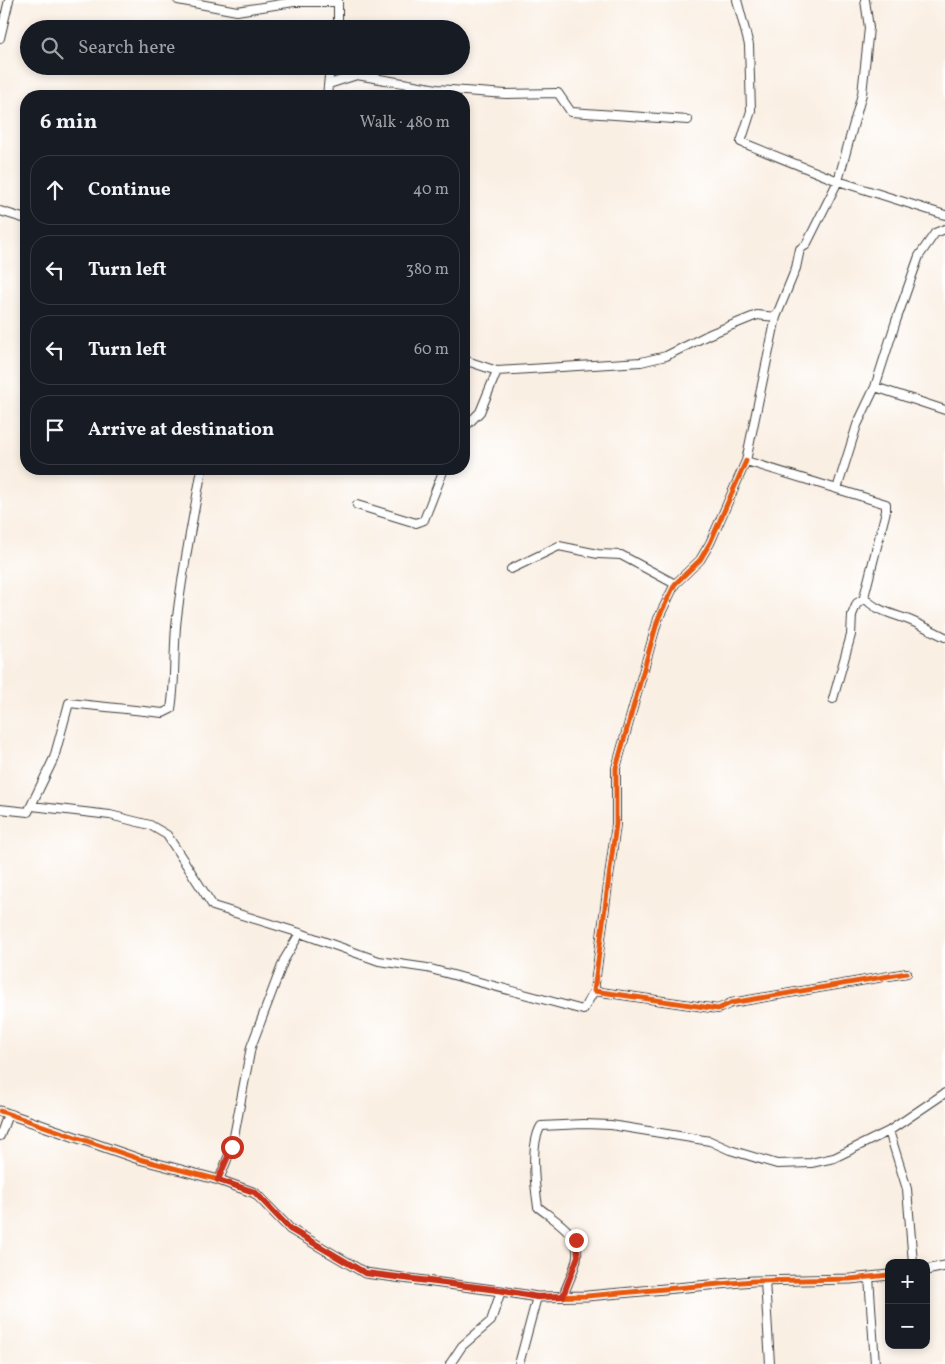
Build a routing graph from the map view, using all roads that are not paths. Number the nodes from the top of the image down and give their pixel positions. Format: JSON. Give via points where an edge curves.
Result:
{"nodes":[{"id":1,"x":9,"y":0,"type":"edge"},
{"id":2,"x":178,"y":0,"type":"edge"},
{"id":3,"x":737,"y":0,"type":"edge"},
{"id":4,"x":865,"y":0,"type":"edge"},
{"id":5,"x":338,"y":1,"type":"edge"},
{"id":6,"x":338,"y":20,"type":"edge"},
{"id":7,"x":0,"y":38,"type":"edge"},
{"id":8,"x":330,"y":75,"type":"edge"},
{"id":9,"x":357,"y":75,"type":"edge"},
{"id":10,"x":357,"y":75,"type":"edge"},
{"id":11,"x":329,"y":84,"type":"junction"},
{"id":12,"x":328,"y":90,"type":"edge"},
{"id":13,"x":451,"y":90,"type":"edge"},
{"id":14,"x":470,"y":91,"type":"edge"},
{"id":15,"x":688,"y":120,"type":"dead end"},
{"id":16,"x":838,"y":180,"type":"junction"},
{"id":17,"x":0,"y":211,"type":"edge"},
{"id":18,"x":945,"y":215,"type":"edge"},
{"id":19,"x":20,"y":217,"type":"edge"},
{"id":20,"x":945,"y":229,"type":"edge"},
{"id":21,"x":776,"y":317,"type":"junction"},
{"id":22,"x":470,"y":362,"type":"edge"},
{"id":23,"x":497,"y":371,"type":"junction"},
{"id":24,"x":875,"y":387,"type":"junction"},
{"id":25,"x":945,"y":410,"type":"edge"},
{"id":26,"x":470,"y":422,"type":"edge"},
{"id":27,"x":746,"y":461,"type":"junction"},
{"id":28,"x":201,"y":475,"type":"edge"},
{"id":29,"x":442,"y":475,"type":"edge"},
{"id":30,"x":837,"y":489,"type":"junction"},
{"id":31,"x":357,"y":505,"type":"dead end"},
{"id":32,"x":512,"y":569,"type":"dead end"},
{"id":33,"x":675,"y":584,"type":"junction"},
{"id":34,"x":864,"y":597,"type":"junction"},
{"id":35,"x":945,"y":637,"type":"edge"},
{"id":36,"x":834,"y":699,"type":"dead end"},
{"id":37,"x":32,"y":806,"type":"junction"},
{"id":38,"x":0,"y":809,"type":"edge"},
{"id":39,"x":300,"y":933,"type":"junction"},
{"id":40,"x":907,"y":973,"type":"dead end"},
{"id":41,"x":594,"y":991,"type":"junction"},
{"id":42,"x":945,"y":1093,"type":"edge"},
{"id":43,"x":4,"y":1113,"type":"edge"},
{"id":44,"x":889,"y":1131,"type":"junction"},
{"id":45,"x":0,"y":1136,"type":"edge"},
{"id":46,"x":218,"y":1180,"type":"junction"},
{"id":47,"x":913,"y":1259,"type":"edge"},
{"id":48,"x":945,"y":1266,"type":"edge"},
{"id":49,"x":930,"y":1269,"type":"edge"},
{"id":50,"x":885,"y":1275,"type":"edge"},
{"id":51,"x":869,"y":1277,"type":"junction"},
{"id":52,"x":765,"y":1281,"type":"junction"},
{"id":53,"x":501,"y":1290,"type":"junction"},
{"id":54,"x":563,"y":1296,"type":"junction"},
{"id":55,"x":537,"y":1297,"type":"junction"},
{"id":56,"x":450,"y":1364,"type":"edge"},
{"id":57,"x":519,"y":1364,"type":"edge"},
{"id":58,"x":770,"y":1364,"type":"edge"},
{"id":59,"x":875,"y":1364,"type":"edge"}],
"edges":[{"from":1,"to":7,"type":"street"},
{"from":2,"to":5,"type":"street","via":[[237,11],[294,2]]},
{"from":3,"to":16,"type":"street","via":[[749,45],[751,111],[741,142]]},
{"from":4,"to":16,"type":"street","via":[[869,28],[862,94]]},
{"from":5,"to":6,"type":"street"},
{"from":8,"to":11,"type":"street"},
{"from":9,"to":11,"type":"street"},
{"from":10,"to":13,"type":"street"},
{"from":11,"to":12,"type":"street"},
{"from":14,"to":15,"type":"street","via":[[558,93],[571,112]]},
{"from":16,"to":18,"type":"street"},
{"from":16,"to":21,"type":"street","via":[[806,245],[800,249],[796,268]]},
{"from":17,"to":19,"type":"street"},
{"from":20,"to":24,"type":"street","via":[[935,233],[919,256]]},
{"from":21,"to":23,"type":"street","via":[[757,315],[666,356],[642,362]]},
{"from":21,"to":27,"type":"street"},
{"from":22,"to":23,"type":"street"},
{"from":23,"to":26,"type":"street","via":[[480,412]]},
{"from":24,"to":25,"type":"street"},
{"from":24,"to":30,"type":"street","via":[[857,425]]},
{"from":27,"to":30,"type":"street"},
{"from":27,"to":33,"type":"street","via":[[710,543],[700,560]]},
{"from":28,"to":37,"type":"street","via":[[177,617],[175,689],[171,709],[163,714],[69,703],[54,758]]},
{"from":29,"to":31,"type":"street","via":[[424,520],[416,523]]},
{"from":30,"to":34,"type":"street","via":[[886,504]]},
{"from":32,"to":33,"type":"street","via":[[559,546],[621,556]]},
{"from":33,"to":41,"type":"street","via":[[658,620],[616,768],[616,824]]},
{"from":34,"to":35,"type":"street","via":[[886,612]]},
{"from":34,"to":36,"type":"street","via":[[857,603],[852,616],[851,635]]},
{"from":37,"to":38,"type":"street","via":[[28,812]]},
{"from":37,"to":39,"type":"street","via":[[110,815],[150,825],[167,835],[212,906]]},
{"from":39,"to":41,"type":"street","via":[[379,961],[427,968],[583,1010]]},
{"from":39,"to":46,"type":"street","via":[[284,960],[251,1047],[232,1147]]},
{"from":40,"to":41,"type":"street","via":[[731,1003],[718,1009]]},
{"from":42,"to":44,"type":"street"},
{"from":43,"to":45,"type":"street"},
{"from":43,"to":46,"type":"street","via":[[139,1159]]},
{"from":44,"to":47,"type":"street","via":[[907,1189]]},
{"from":44,"to":54,"type":"street","via":[[834,1158],[811,1163],[777,1164],[710,1141],[611,1125],[541,1126],[535,1154],[538,1207],[576,1240],[578,1256]]},
{"from":46,"to":53,"type":"street","via":[[255,1192],[290,1229],[365,1273]]},
{"from":48,"to":49,"type":"street"},
{"from":50,"to":51,"type":"street"},
{"from":51,"to":52,"type":"street"},
{"from":51,"to":59,"type":"street"},
{"from":52,"to":54,"type":"street"},
{"from":52,"to":58,"type":"street"},
{"from":53,"to":55,"type":"street"},
{"from":53,"to":56,"type":"street","via":[[491,1321],[462,1346]]},
{"from":54,"to":55,"type":"street"},
{"from":55,"to":57,"type":"street"}]}
